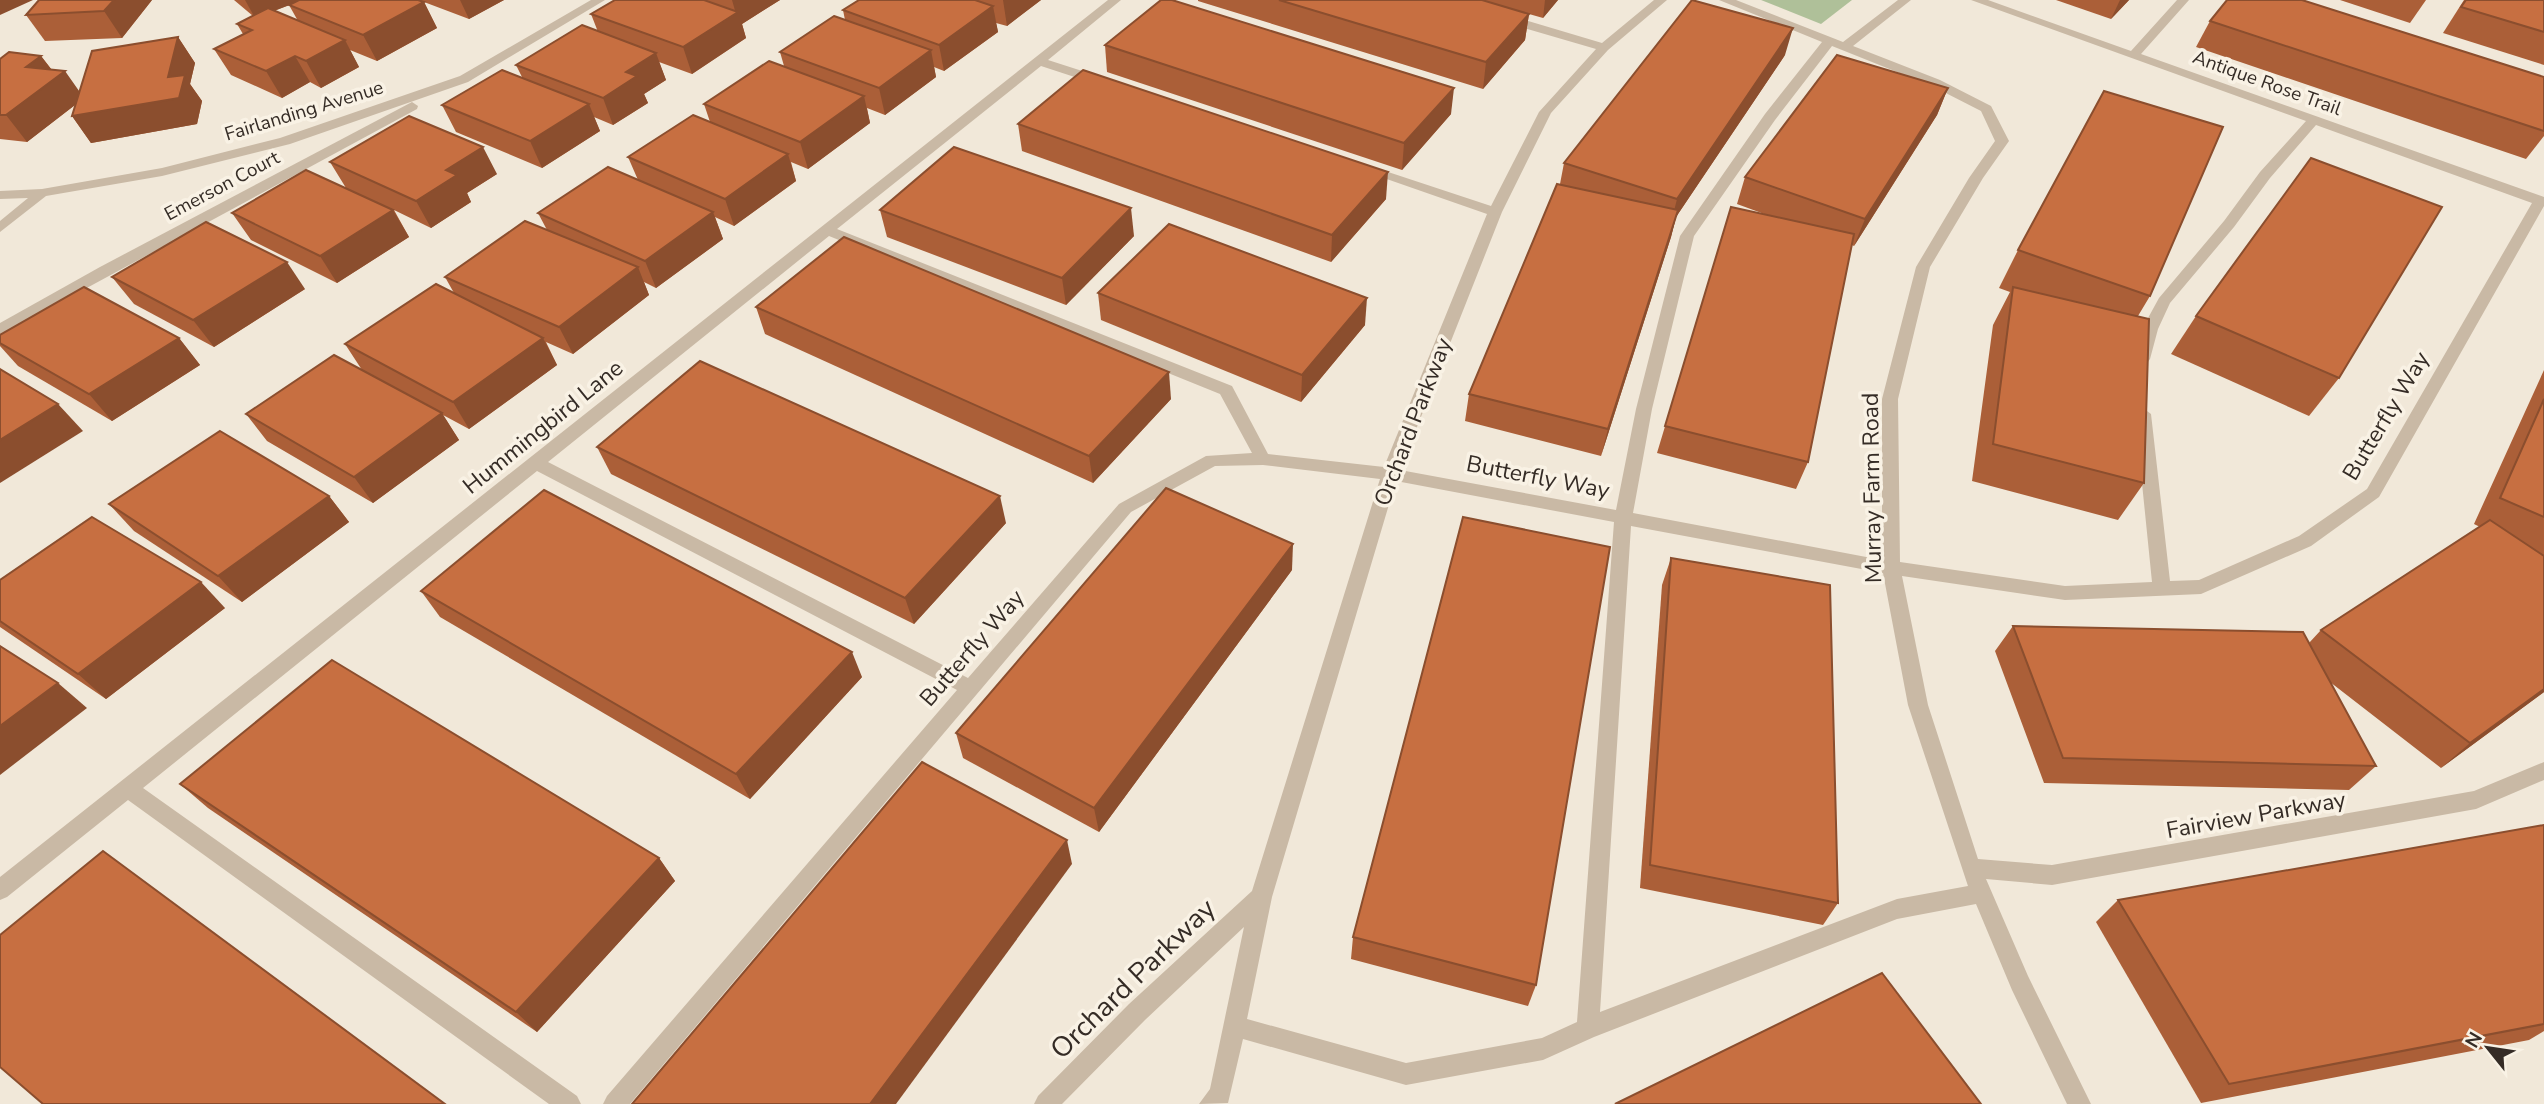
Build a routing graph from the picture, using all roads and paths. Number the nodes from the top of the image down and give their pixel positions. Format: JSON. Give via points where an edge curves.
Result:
{"nodes":[{"id":1,"x":599,"y":0,"type":"edge"},
{"id":2,"x":1115,"y":0,"type":"edge"},
{"id":3,"x":1661,"y":0,"type":"edge"},
{"id":4,"x":1725,"y":0,"type":"edge"},
{"id":5,"x":1905,"y":0,"type":"edge"},
{"id":6,"x":1977,"y":0,"type":"edge"},
{"id":7,"x":2183,"y":0,"type":"edge"},
{"id":8,"x":1490,"y":14,"type":"edge"},
{"id":9,"x":1838,"y":43,"type":"junction"},
{"id":10,"x":1604,"y":47,"type":"junction"},
{"id":11,"x":2133,"y":55,"type":"junction"},
{"id":12,"x":1039,"y":61,"type":"junction"},
{"id":13,"x":464,"y":79,"type":"junction"},
{"id":14,"x":1117,"y":87,"type":"edge"},
{"id":15,"x":2314,"y":120,"type":"junction"},
{"id":16,"x":1352,"y":165,"type":"edge"},
{"id":17,"x":42,"y":193,"type":"junction"},
{"id":18,"x":0,"y":195,"type":"edge"},
{"id":19,"x":2542,"y":202,"type":"edge"},
{"id":20,"x":1495,"y":212,"type":"junction"},
{"id":21,"x":0,"y":228,"type":"edge"},
{"id":22,"x":827,"y":230,"type":"junction"},
{"id":23,"x":0,"y":330,"type":"edge"},
{"id":24,"x":2138,"y":371,"type":"edge"},
{"id":25,"x":2141,"y":398,"type":"edge"},
{"id":26,"x":1263,"y":460,"type":"junction"},
{"id":27,"x":535,"y":463,"type":"junction"},
{"id":28,"x":1390,"y":474,"type":"junction"},
{"id":29,"x":1623,"y":518,"type":"junction"},
{"id":30,"x":1891,"y":568,"type":"junction"},
{"id":31,"x":2162,"y":589,"type":"junction"},
{"id":32,"x":970,"y":688,"type":"junction"},
{"id":33,"x":2544,"y":771,"type":"edge"},
{"id":34,"x":128,"y":788,"type":"junction"},
{"id":35,"x":1971,"y":868,"type":"junction"},
{"id":36,"x":0,"y":890,"type":"edge"},
{"id":37,"x":1981,"y":893,"type":"junction"},
{"id":38,"x":1261,"y":897,"type":"junction"},
{"id":39,"x":1234,"y":1026,"type":"junction"},
{"id":40,"x":1588,"y":1028,"type":"junction"},
{"id":41,"x":569,"y":1104,"type":"edge"},
{"id":42,"x":615,"y":1104,"type":"edge"},
{"id":43,"x":1046,"y":1104,"type":"edge"},
{"id":44,"x":1212,"y":1104,"type":"edge"},
{"id":45,"x":2079,"y":1104,"type":"edge"}],
"edges":[{"from":1,"to":13,"type":"street","name":"Fairlanding Avenue"},
{"from":2,"to":12,"type":"street","name":"Hummingbird Lane"},
{"from":3,"to":10,"type":"street","name":"Orchard Parkway"},
{"from":4,"to":9,"type":"street","name":"Murray Farm Road"},
{"from":5,"to":9,"type":"street"},
{"from":6,"to":11,"type":"street","name":"Antique Rose Trail"},
{"from":7,"to":11,"type":"street"},
{"from":8,"to":10,"type":"street"},
{"from":9,"to":29,"type":"street","via":[[1770,117],[1687,236],[1644,409]]},
{"from":9,"to":30,"type":"street","name":"Murray Farm Road","via":[[1936,83],[1986,110],[2002,141],[1923,267],[1890,399]]},
{"from":10,"to":20,"type":"street","name":"Orchard Parkway","via":[[1545,112]]},
{"from":11,"to":15,"type":"street","name":"Antique Rose Trail"},
{"from":12,"to":14,"type":"street"},
{"from":12,"to":22,"type":"street","name":"Hummingbird Lane"},
{"from":13,"to":17,"type":"street","name":"Fairlanding Avenue","via":[[285,141],[162,172]]},
{"from":13,"to":23,"type":"street","name":"Emerson Court"},
{"from":15,"to":19,"type":"street","name":"Antique Rose Trail"},
{"from":15,"to":24,"type":"street","via":[[2164,301]]},
{"from":16,"to":20,"type":"street"},
{"from":17,"to":18,"type":"street","name":"Fairlanding Avenue"},
{"from":17,"to":21,"type":"street"},
{"from":19,"to":31,"type":"street","name":"Butterfly Way","via":[[2373,494],[2293,546],[2201,587]]},
{"from":20,"to":28,"type":"street","name":"Orchard Parkway"},
{"from":22,"to":26,"type":"street","via":[[1226,390]]},
{"from":22,"to":27,"type":"street","name":"Hummingbird Lane"},
{"from":25,"to":31,"type":"street"},
{"from":26,"to":28,"type":"street","name":"Butterfly Way"},
{"from":26,"to":32,"type":"street","name":"Butterfly Way","via":[[1212,460],[1125,508]]},
{"from":27,"to":32,"type":"street"},
{"from":27,"to":34,"type":"street","name":"Hummingbird Lane"},
{"from":28,"to":29,"type":"street","name":"Butterfly Way"},
{"from":28,"to":38,"type":"street","name":"Orchard Parkway"},
{"from":29,"to":30,"type":"street","name":"Butterfly Way"},
{"from":29,"to":40,"type":"street"},
{"from":30,"to":31,"type":"street","name":"Butterfly Way","via":[[2066,593]]},
{"from":30,"to":35,"type":"street","name":"Murray Farm Road","via":[[1918,705]]},
{"from":32,"to":42,"type":"street","name":"Butterfly Way"},
{"from":33,"to":35,"type":"street","name":"Fairview Parkway","via":[[2476,800],[2052,875]]},
{"from":34,"to":36,"type":"street","name":"Hummingbird Lane"},
{"from":34,"to":41,"type":"street"},
{"from":35,"to":37,"type":"street","name":"Murray Farm Road"},
{"from":37,"to":40,"type":"street","via":[[1897,909]]},
{"from":37,"to":45,"type":"street","name":"Murray Farm Road"},
{"from":38,"to":39,"type":"street","name":"Orchard Parkway"},
{"from":38,"to":43,"type":"street","name":"Orchard Parkway"},
{"from":39,"to":40,"type":"street","via":[[1406,1074],[1543,1049]]},
{"from":39,"to":44,"type":"street","name":"Orchard Parkway","via":[[1220,1095]]}]}
